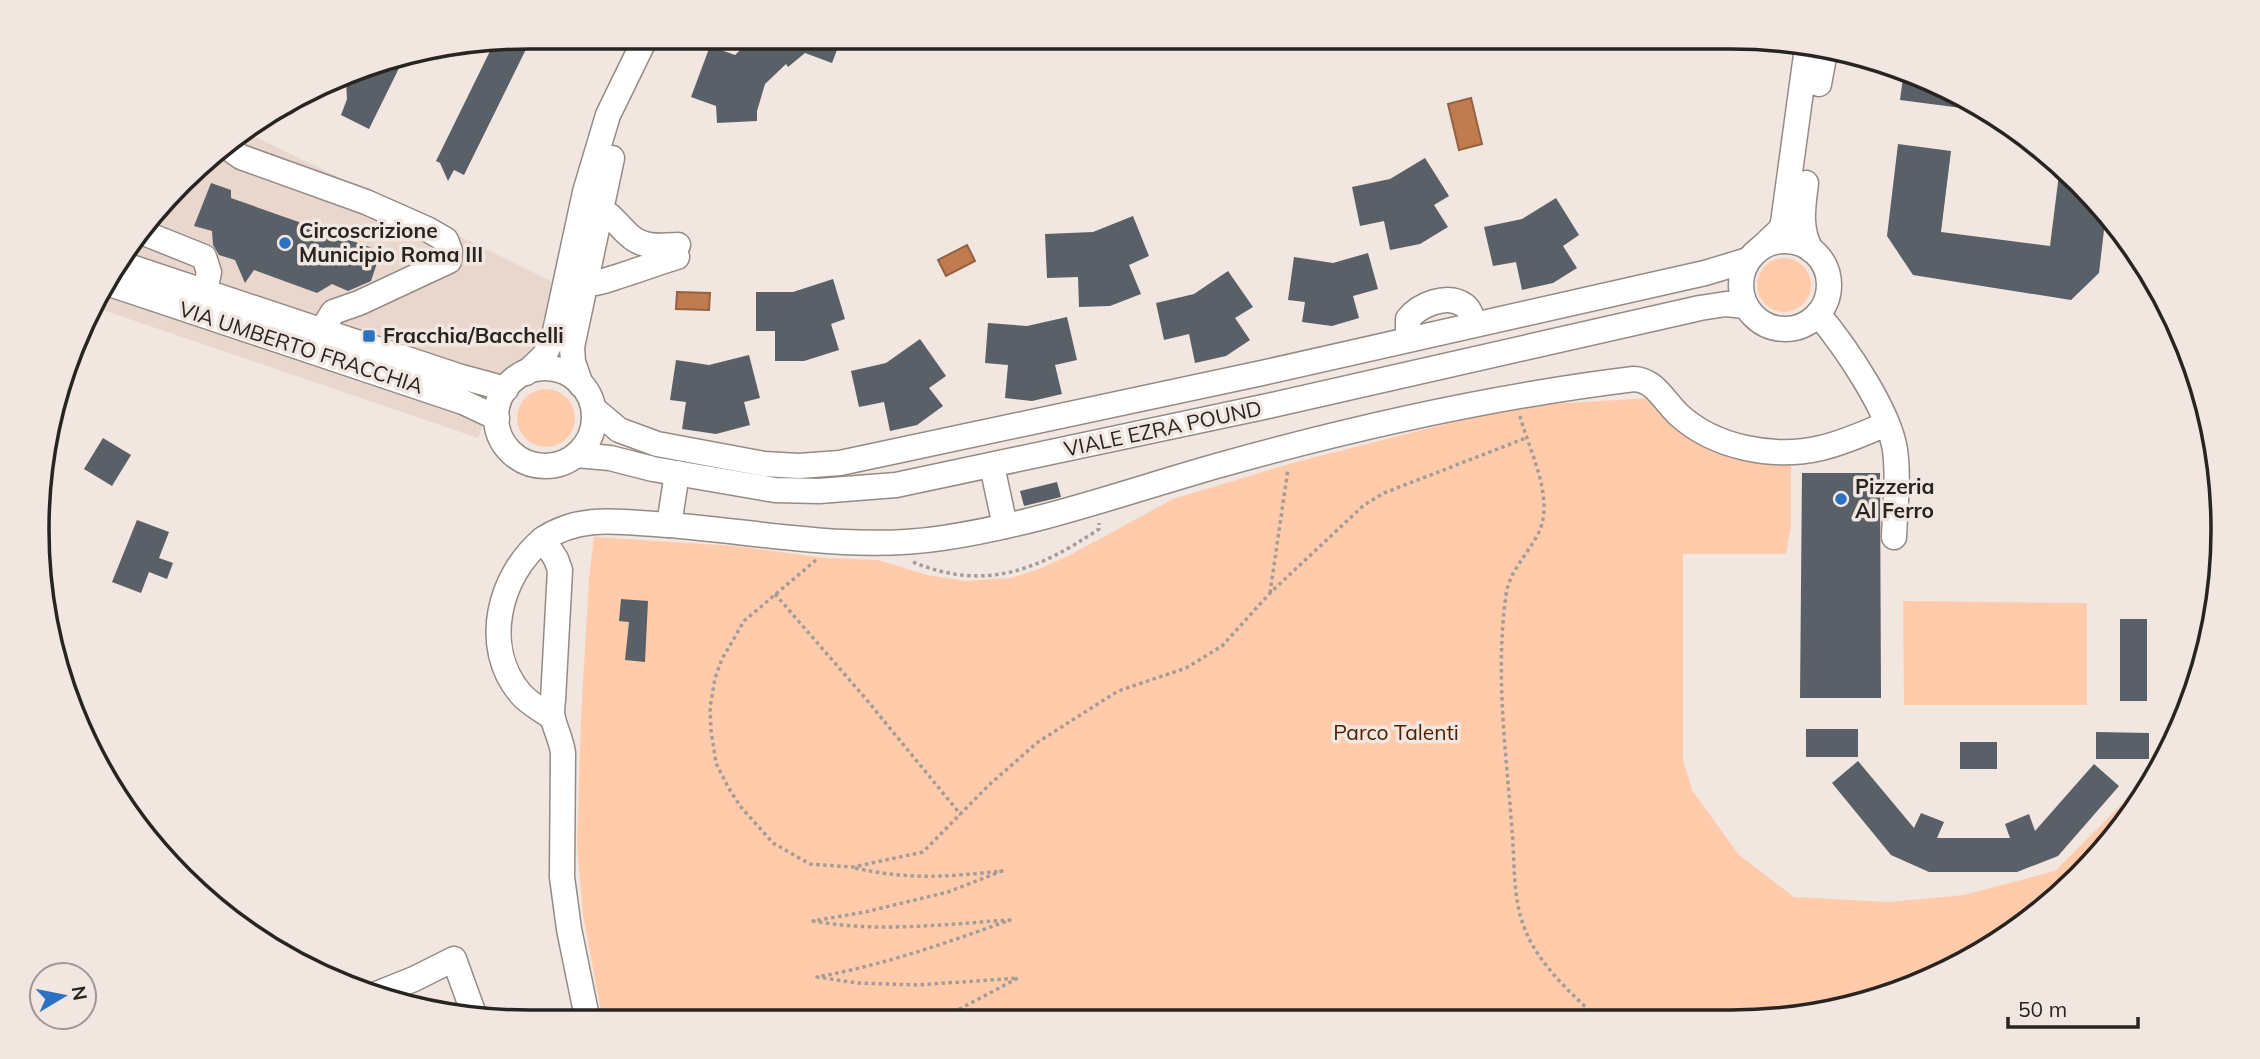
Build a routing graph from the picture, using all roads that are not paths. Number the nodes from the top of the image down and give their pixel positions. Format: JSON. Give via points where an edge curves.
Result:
{"nodes":[{"id":1,"x":640,"y":49,"type":"edge"},
{"id":2,"x":1806,"y":55,"type":"edge"},
{"id":3,"x":1822,"y":58,"type":"edge"},
{"id":4,"x":233,"y":152,"type":"edge"},
{"id":5,"x":588,"y":219,"type":"junction"},
{"id":6,"x":150,"y":235,"type":"edge"},
{"id":7,"x":1811,"y":250,"type":"junction"},
{"id":8,"x":1754,"y":254,"type":"junction"},
{"id":9,"x":128,"y":266,"type":"edge"},
{"id":10,"x":577,"y":272,"type":"junction"},
{"id":11,"x":115,"y":286,"type":"edge"},
{"id":12,"x":205,"y":291,"type":"junction"},
{"id":13,"x":1563,"y":304,"type":"junction"},
{"id":14,"x":1745,"y":306,"type":"junction"},
{"id":15,"x":1818,"y":314,"type":"junction"},
{"id":16,"x":322,"y":330,"type":"junction"},
{"id":17,"x":1569,"y":338,"type":"junction"},
{"id":18,"x":526,"y":373,"type":"junction"},
{"id":19,"x":1262,"y":373,"type":"junction"},
{"id":20,"x":581,"y":385,"type":"junction"},
{"id":21,"x":506,"y":389,"type":"junction"},
{"id":22,"x":1268,"y":406,"type":"junction"},
{"id":23,"x":594,"y":409,"type":"junction"},
{"id":24,"x":496,"y":418,"type":"junction"},
{"id":25,"x":1886,"y":424,"type":"junction"},
{"id":26,"x":576,"y":455,"type":"junction"},
{"id":27,"x":992,"y":466,"type":"junction"},
{"id":28,"x":677,"y":473,"type":"junction"},
{"id":29,"x":669,"y":525,"type":"junction"},
{"id":30,"x":1005,"y":526,"type":"junction"},
{"id":31,"x":1894,"y":537,"type":"dead end"},
{"id":32,"x":543,"y":539,"type":"junction"},
{"id":33,"x":550,"y":716,"type":"junction"},
{"id":34,"x":389,"y":989,"type":"edge"},
{"id":35,"x":471,"y":1006,"type":"edge"},
{"id":36,"x":586,"y":1010,"type":"edge"}],
"edges":[{"from":1,"to":5,"type":"street","via":[[612,104]]},
{"from":2,"to":8,"type":"street","via":[[1783,223]]},
{"from":3,"to":7,"type":"street","via":[[1802,215]]},
{"from":4,"to":16,"type":"street","via":[[366,202],[446,240],[449,261],[333,312]]},
{"from":5,"to":10,"type":"street"},
{"from":5,"to":10,"type":"street","via":[[605,214],[642,244],[677,251],[600,283]]},
{"from":6,"to":12,"type":"street","via":[[204,257],[209,268]]},
{"from":7,"to":8,"type":"street","via":[[1784,241]]},
{"from":7,"to":15,"type":"street","via":[[1828,278],[1827,296]]},
{"from":8,"to":13,"type":"street","name":"VIALE EZRA POUND","via":[[1705,273]]},
{"from":8,"to":14,"type":"street","via":[[1741,279]]},
{"from":9,"to":12,"type":"street","name":"VIA UMBERTO FRACCHIA"},
{"from":10,"to":18,"type":"street","via":[[551,343]]},
{"from":10,"to":20,"type":"street","via":[[572,347]]},
{"from":11,"to":24,"type":"street","name":"VIA UMBERTO FRACCHIA","via":[[463,402]]},
{"from":12,"to":16,"type":"street","name":"VIA UMBERTO FRACCHIA"},
{"from":13,"to":17,"type":"street"},
{"from":13,"to":19,"type":"street","name":"VIALE EZRA POUND"},
{"from":14,"to":15,"type":"street","via":[[1760,321],[1780,329],[1805,324]]},
{"from":14,"to":17,"type":"street","name":"VIALE EZRA POUND","via":[[1713,305]]},
{"from":15,"to":25,"type":"street","via":[[1870,391]]},
{"from":16,"to":21,"type":"street","name":"VIA UMBERTO FRACCHIA"},
{"from":17,"to":22,"type":"street","name":"VIALE EZRA POUND"},
{"from":18,"to":20,"type":"street","via":[[555,370]]},
{"from":18,"to":21,"type":"street"},
{"from":19,"to":22,"type":"street"},
{"from":19,"to":23,"type":"street","name":"VIALE EZRA POUND","via":[[859,461],[820,465],[764,464],[657,444],[620,430]]},
{"from":20,"to":23,"type":"street"},
{"from":21,"to":24,"type":"street"},
{"from":22,"to":27,"type":"street","name":"VIALE EZRA POUND"},
{"from":23,"to":26,"type":"street","via":[[590,436]]},
{"from":24,"to":26,"type":"street","via":[[501,438],[522,460],[551,466]]},
{"from":25,"to":30,"type":"street","via":[[1813,450],[1756,449],[1700,430],[1648,382],[1634,379],[1529,393],[1402,419]]},
{"from":25,"to":31,"type":"street","via":[[1895,450]]},
{"from":26,"to":28,"type":"street","name":"VIALE EZRA POUND"},
{"from":27,"to":28,"type":"street","name":"VIALE EZRA POUND","via":[[896,485],[819,491],[775,490]]},
{"from":27,"to":30,"type":"street"},
{"from":28,"to":29,"type":"street"},
{"from":29,"to":30,"type":"street","via":[[862,543],[943,538]]},
{"from":29,"to":32,"type":"street","via":[[589,521],[568,525]]},
{"from":32,"to":33,"type":"street","via":[[559,570]]},
{"from":32,"to":33,"type":"street","via":[[524,556],[509,583],[500,608],[499,639],[513,683],[531,704]]},
{"from":33,"to":36,"type":"street","via":[[564,753],[562,877]]},
{"from":34,"to":35,"type":"street","via":[[454,958]]}]}
